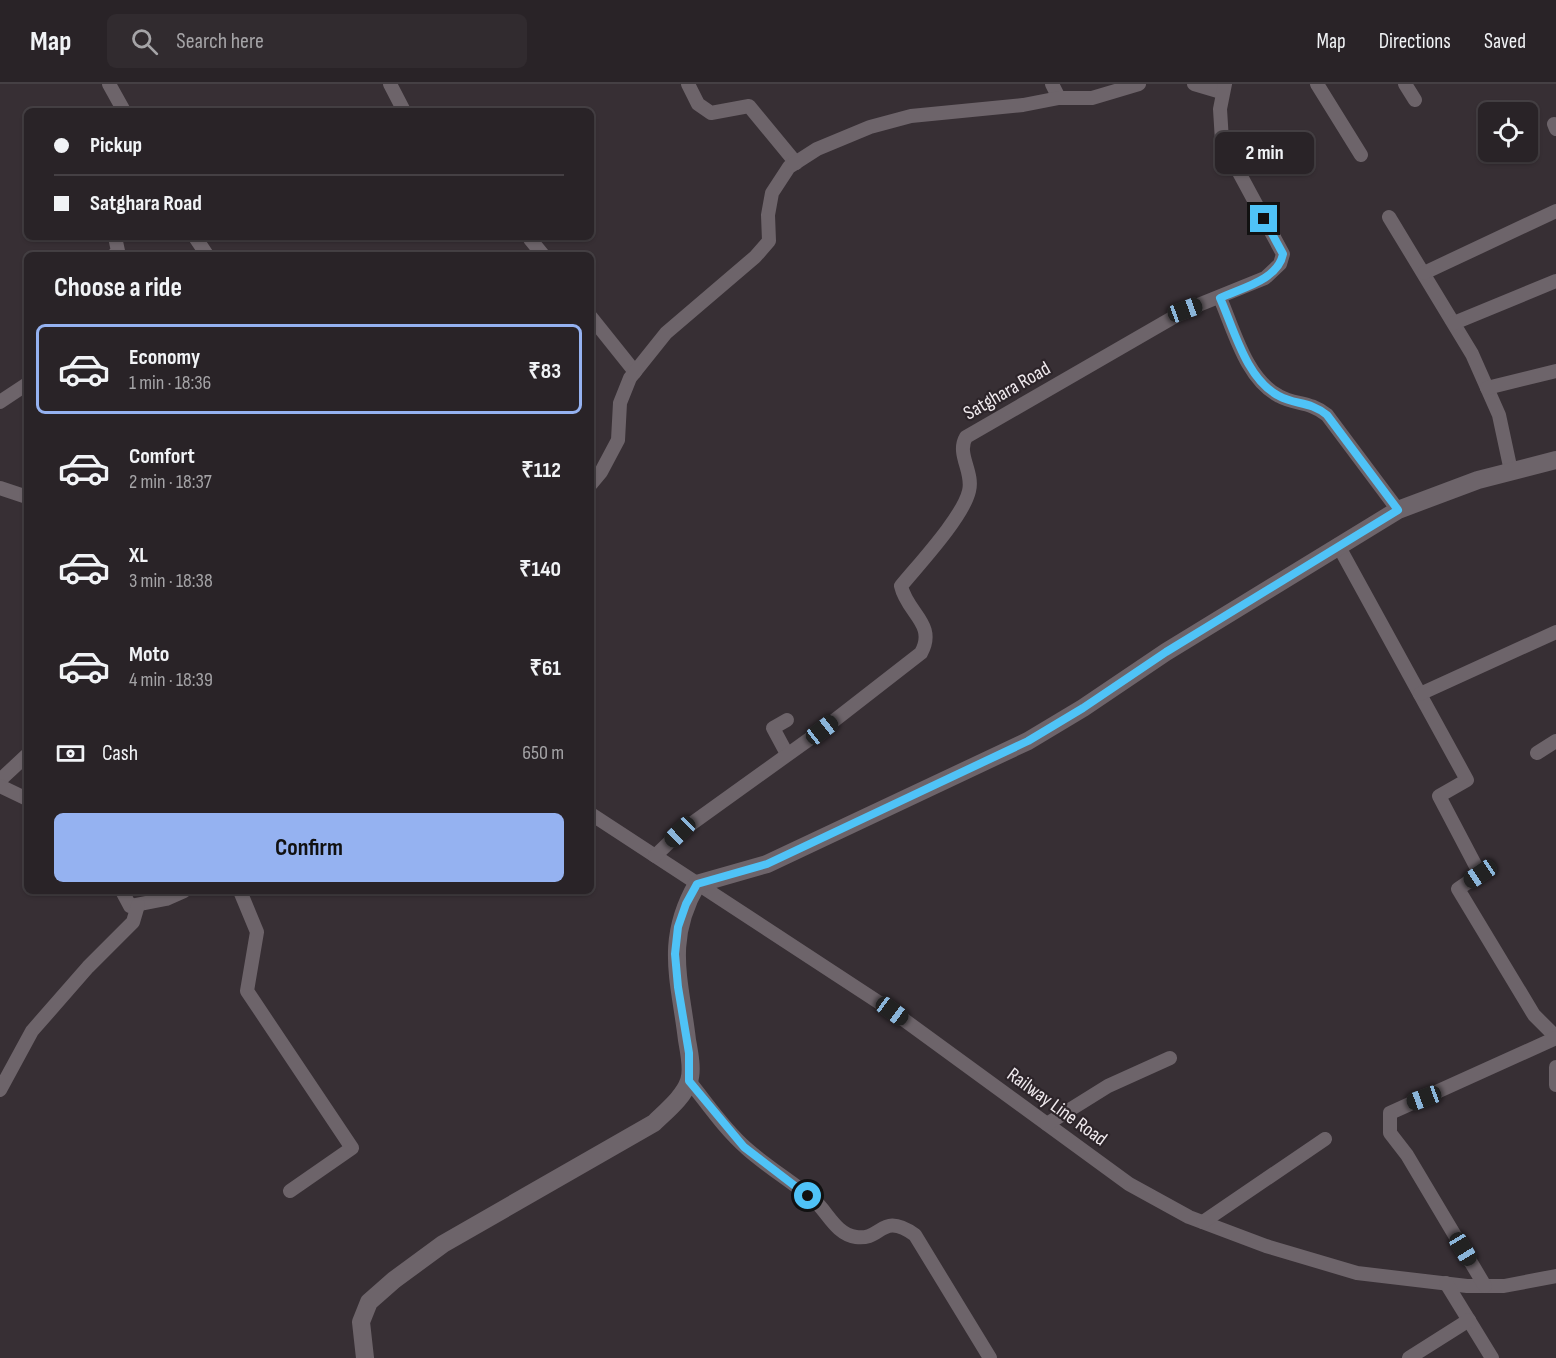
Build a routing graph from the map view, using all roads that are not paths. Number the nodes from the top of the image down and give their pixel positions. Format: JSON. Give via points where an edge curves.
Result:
{"nodes":[{"id":1,"x":110,"y":84,"type":"edge"},
{"id":2,"x":390,"y":84,"type":"edge"},
{"id":3,"x":688,"y":84,"type":"edge"},
{"id":4,"x":1052,"y":84,"type":"edge"},
{"id":5,"x":1139,"y":84,"type":"edge"},
{"id":6,"x":1194,"y":84,"type":"edge"},
{"id":7,"x":1317,"y":84,"type":"edge"},
{"id":8,"x":1405,"y":84,"type":"edge"},
{"id":9,"x":1223,"y":88,"type":"edge"},
{"id":10,"x":1059,"y":98,"type":"junction"},
{"id":11,"x":1415,"y":100,"type":"dead end"},
{"id":12,"x":122,"y":108,"type":"edge"},
{"id":13,"x":402,"y":108,"type":"edge"},
{"id":14,"x":1361,"y":155,"type":"dead end"},
{"id":15,"x":796,"y":163,"type":"junction"},
{"id":16,"x":1556,"y":211,"type":"edge"},
{"id":17,"x":1389,"y":217,"type":"dead end"},
{"id":18,"x":531,"y":240,"type":"edge"},
{"id":19,"x":541,"y":252,"type":"edge"},
{"id":20,"x":1424,"y":273,"type":"junction"},
{"id":21,"x":1556,"y":281,"type":"edge"},
{"id":22,"x":1220,"y":298,"type":"junction"},
{"id":23,"x":594,"y":320,"type":"edge"},
{"id":24,"x":1454,"y":323,"type":"junction"},
{"id":25,"x":1556,"y":371,"type":"edge"},
{"id":26,"x":635,"y":372,"type":"junction"},
{"id":27,"x":24,"y":386,"type":"edge"},
{"id":28,"x":1487,"y":388,"type":"junction"},
{"id":29,"x":0,"y":402,"type":"edge"},
{"id":30,"x":1556,"y":460,"type":"edge"},
{"id":31,"x":1511,"y":471,"type":"junction"},
{"id":32,"x":594,"y":480,"type":"edge"},
{"id":33,"x":0,"y":488,"type":"edge"},
{"id":34,"x":24,"y":496,"type":"edge"},
{"id":35,"x":1398,"y":510,"type":"junction"},
{"id":36,"x":1338,"y":545,"type":"junction"},
{"id":37,"x":1556,"y":632,"type":"edge"},
{"id":38,"x":1420,"y":694,"type":"junction"},
{"id":39,"x":787,"y":720,"type":"dead end"},
{"id":40,"x":1556,"y":741,"type":"edge"},
{"id":41,"x":1537,"y":753,"type":"dead end"},
{"id":42,"x":787,"y":754,"type":"junction"},
{"id":43,"x":24,"y":758,"type":"edge"},
{"id":44,"x":0,"y":780,"type":"edge"},
{"id":45,"x":0,"y":786,"type":"edge"},
{"id":46,"x":24,"y":798,"type":"edge"},
{"id":47,"x":594,"y":816,"type":"edge"},
{"id":48,"x":655,"y":856,"type":"junction"},
{"id":49,"x":697,"y":884,"type":"junction"},
{"id":50,"x":124,"y":894,"type":"edge"},
{"id":51,"x":177,"y":894,"type":"edge"},
{"id":52,"x":241,"y":894,"type":"edge"},
{"id":53,"x":138,"y":905,"type":"junction"},
{"id":54,"x":1556,"y":1037,"type":"edge"},
{"id":55,"x":1170,"y":1058,"type":"dead end"},
{"id":56,"x":1556,"y":1067,"type":"edge"},
{"id":57,"x":689,"y":1081,"type":"junction"},
{"id":58,"x":1556,"y":1084,"type":"edge"},
{"id":59,"x":0,"y":1090,"type":"edge"},
{"id":60,"x":1047,"y":1124,"type":"junction"},
{"id":61,"x":1324,"y":1139,"type":"dead end"},
{"id":62,"x":290,"y":1191,"type":"dead end"},
{"id":63,"x":1203,"y":1222,"type":"junction"},
{"id":64,"x":1556,"y":1276,"type":"edge"},
{"id":65,"x":1446,"y":1283,"type":"junction"},
{"id":66,"x":1485,"y":1286,"type":"junction"},
{"id":67,"x":1469,"y":1320,"type":"junction"},
{"id":68,"x":365,"y":1358,"type":"edge"},
{"id":69,"x":990,"y":1358,"type":"edge"},
{"id":70,"x":1408,"y":1358,"type":"edge"},
{"id":71,"x":1492,"y":1358,"type":"edge"}],
"edges":[{"from":1,"to":12,"type":"street"},
{"from":2,"to":13,"type":"street"},
{"from":3,"to":15,"type":"street","via":[[698,104],[711,113],[749,106]]},
{"from":4,"to":10,"type":"street"},
{"from":5,"to":10,"type":"street","via":[[1092,98]]},
{"from":6,"to":9,"type":"street"},
{"from":7,"to":14,"type":"street"},
{"from":8,"to":11,"type":"street"},
{"from":9,"to":22,"type":"street","name":"Satghara Road","via":[[1222,141],[1283,254],[1280,264],[1265,278]]},
{"from":10,"to":15,"type":"street","via":[[911,116],[870,127],[817,149]]},
{"from":15,"to":26,"type":"street","via":[[772,193],[769,241],[666,333]]},
{"from":16,"to":20,"type":"street"},
{"from":17,"to":20,"type":"street"},
{"from":18,"to":19,"type":"street"},
{"from":20,"to":24,"type":"street"},
{"from":21,"to":24,"type":"street"},
{"from":22,"to":35,"type":"street","via":[[1250,367],[1280,397],[1318,408],[1327,415]]},
{"from":22,"to":42,"type":"street","name":"Satghara Road","via":[[1185,310],[966,437],[962,450],[971,478],[969,493],[901,586],[903,597],[927,633],[928,641],[921,653]]},
{"from":23,"to":26,"type":"street"},
{"from":24,"to":28,"type":"street"},
{"from":25,"to":28,"type":"street"},
{"from":26,"to":32,"type":"street","via":[[620,403],[618,440]]},
{"from":27,"to":29,"type":"street"},
{"from":28,"to":31,"type":"street","via":[[1498,415]]},
{"from":30,"to":31,"type":"street"},
{"from":31,"to":35,"type":"street"},
{"from":33,"to":34,"type":"street"},
{"from":35,"to":36,"type":"street"},
{"from":36,"to":38,"type":"street"},
{"from":36,"to":49,"type":"street","via":[[1028,741],[767,864]]},
{"from":37,"to":38,"type":"street"},
{"from":38,"to":54,"type":"street","via":[[1467,780],[1439,796],[1480,874],[1458,888],[1534,1015]]},
{"from":39,"to":42,"type":"street","via":[[773,728]]},
{"from":40,"to":41,"type":"street"},
{"from":42,"to":48,"type":"street","name":"Satghara Road","via":[[680,832]]},
{"from":43,"to":44,"type":"street"},
{"from":45,"to":46,"type":"street"},
{"from":47,"to":48,"type":"street","name":"Railway Line Road"},
{"from":48,"to":49,"type":"street","name":"Railway Line Road"},
{"from":49,"to":57,"type":"street","via":[[678,927],[675,954],[689,1053]]},
{"from":49,"to":60,"type":"street","name":"Railway Line Road","via":[[892,1011]]},
{"from":50,"to":53,"type":"street","via":[[130,906]]},
{"from":51,"to":53,"type":"street"},
{"from":52,"to":62,"type":"street","via":[[257,932],[247,991],[352,1148]]},
{"from":53,"to":59,"type":"street","via":[[133,921],[32,1031]]},
{"from":54,"to":66,"type":"street","via":[[1390,1113],[1390,1133]]},
{"from":55,"to":60,"type":"street","via":[[1108,1086]]},
{"from":56,"to":58,"type":"street"},
{"from":57,"to":68,"type":"street","via":[[654,1123],[443,1244],[394,1280],[369,1302],[361,1322]]},
{"from":57,"to":69,"type":"street","via":[[744,1147],[817,1203],[832,1224],[856,1237],[901,1225],[915,1235]]},
{"from":60,"to":63,"type":"street","name":"Railway Line Road","via":[[1129,1184]]},
{"from":61,"to":63,"type":"street"},
{"from":63,"to":65,"type":"street","name":"Railway Line Road","via":[[1314,1262],[1357,1273]]},
{"from":64,"to":66,"type":"street","name":"Railway Line Road"},
{"from":65,"to":66,"type":"street","name":"Railway Line Road"},
{"from":65,"to":67,"type":"street"},
{"from":67,"to":70,"type":"street"},
{"from":67,"to":71,"type":"street"}]}
